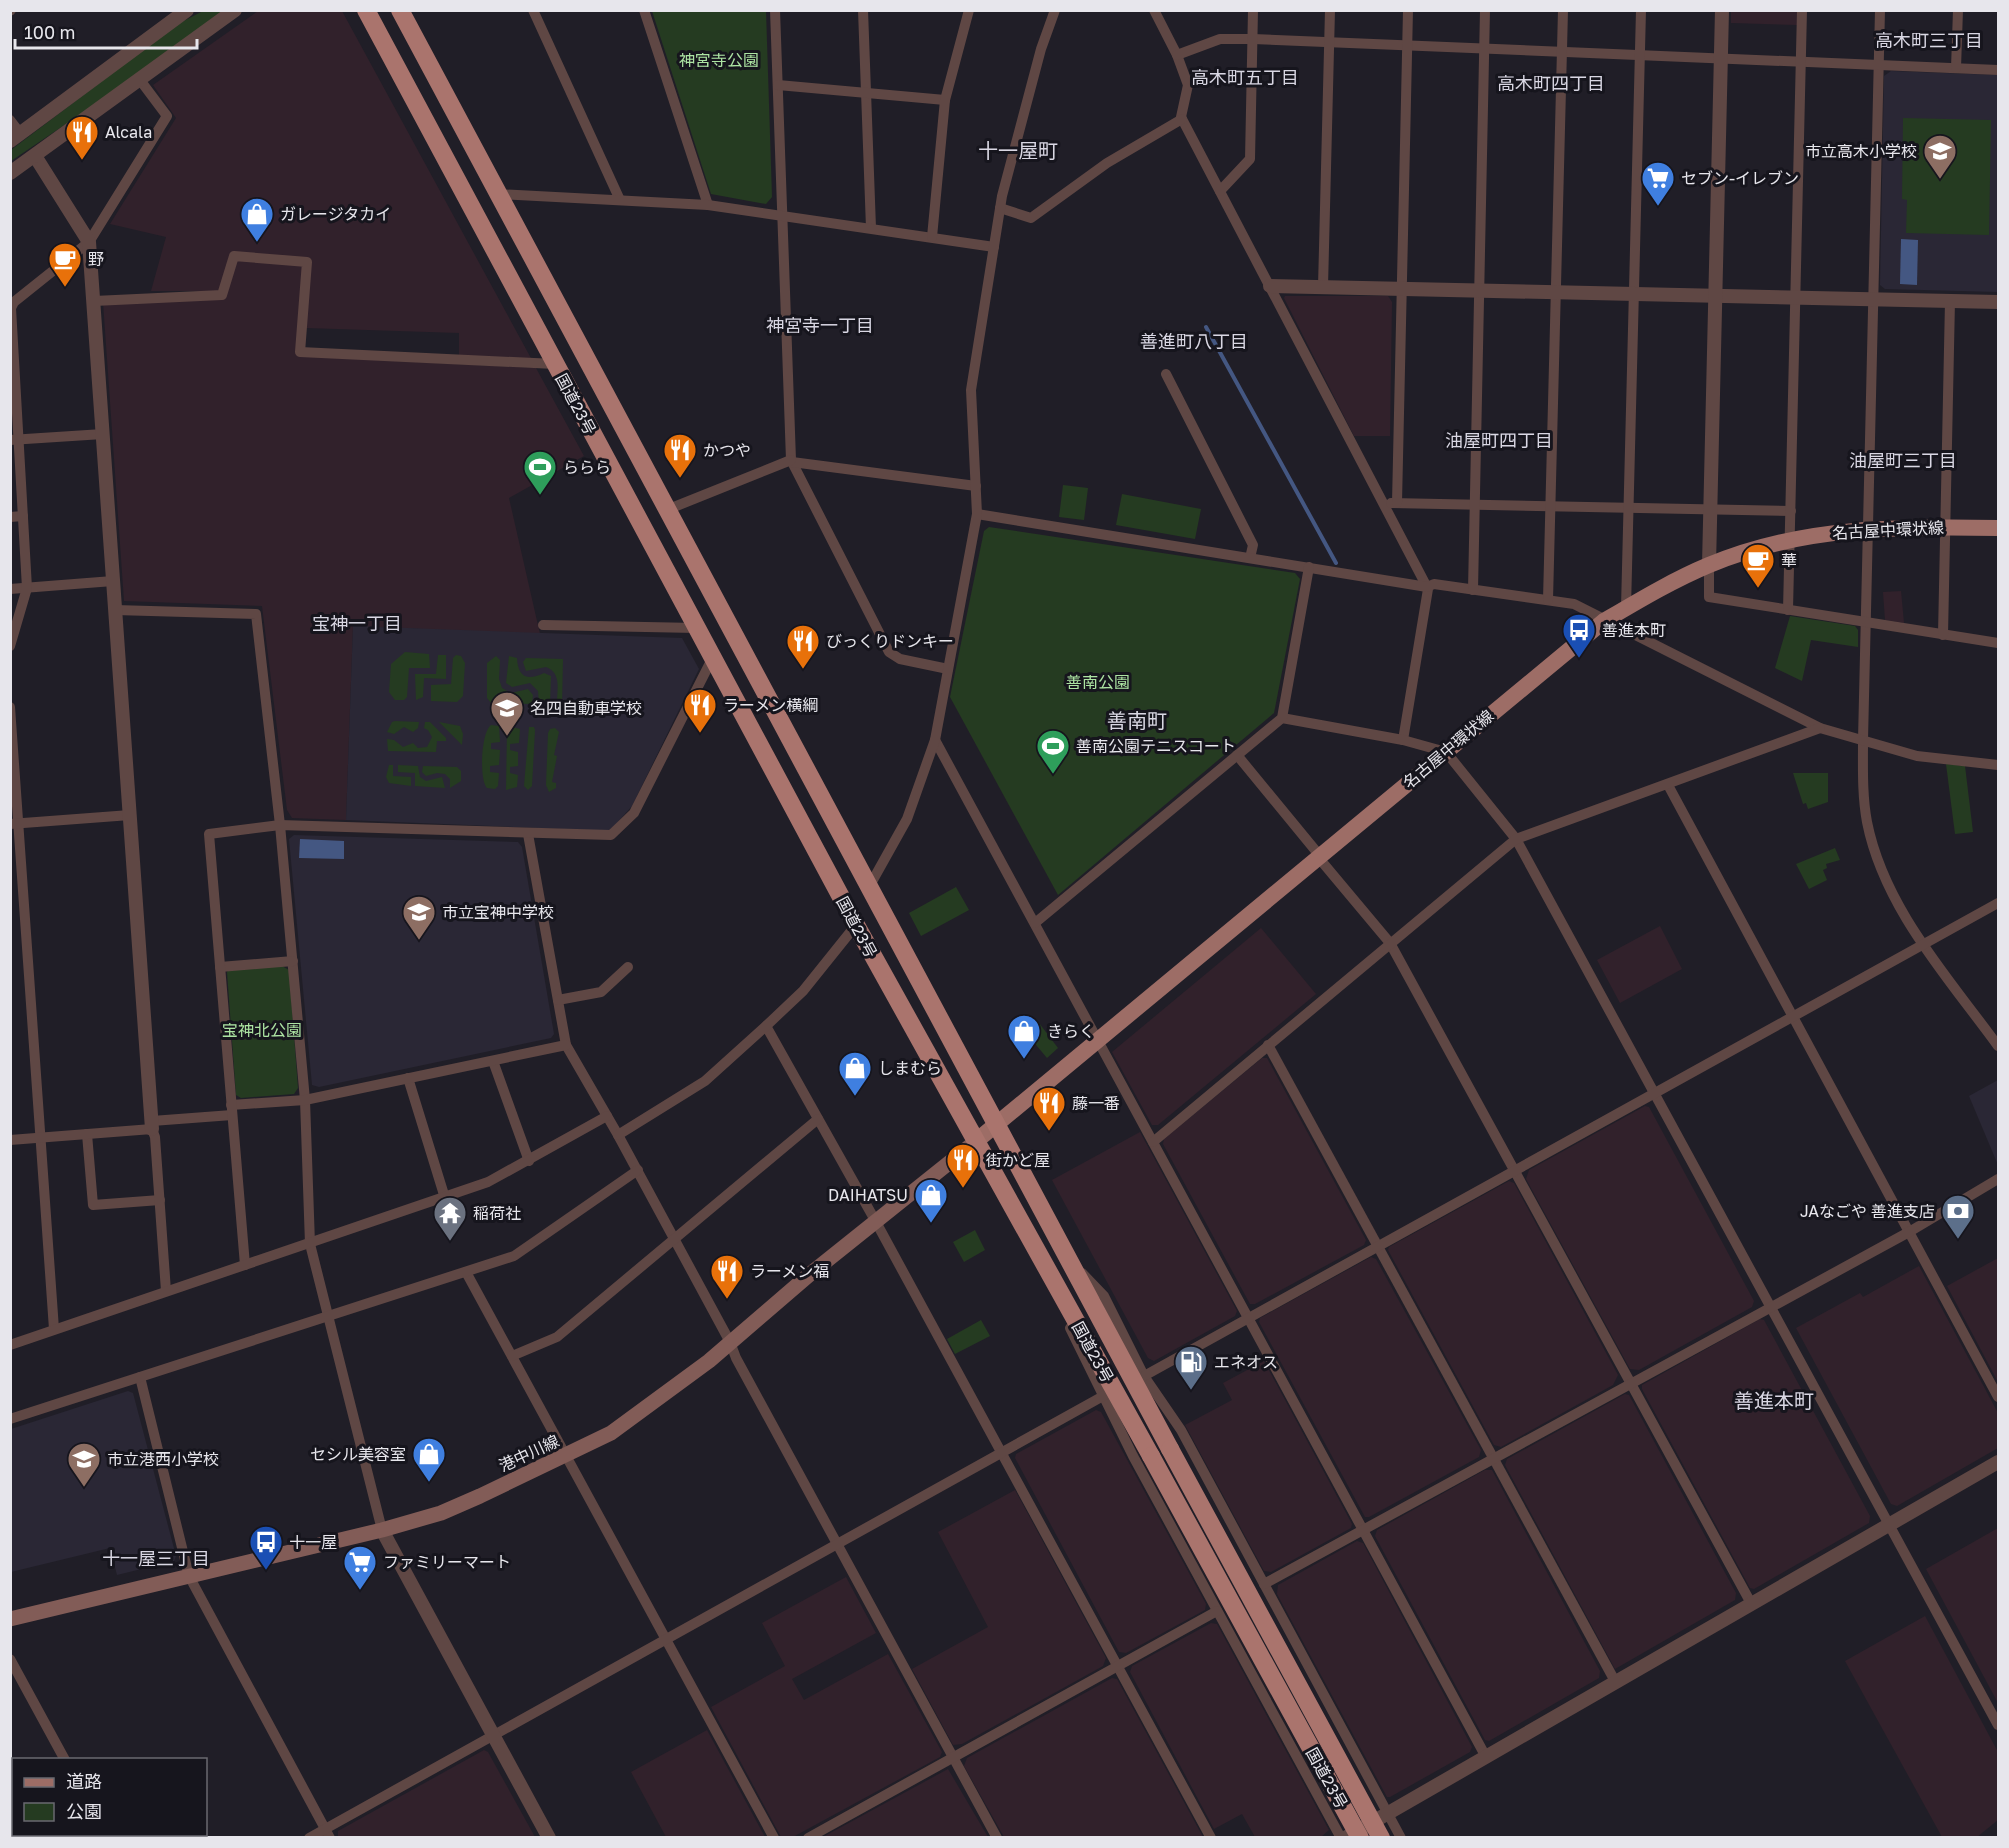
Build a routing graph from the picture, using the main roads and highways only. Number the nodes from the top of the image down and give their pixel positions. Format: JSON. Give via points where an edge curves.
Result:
{"nodes":[{"id":1,"x":366,"y":10,"type":"edge"},
{"id":2,"x":400,"y":10,"type":"edge"},
{"id":3,"x":1998,"y":528,"type":"edge"},
{"id":4,"x":997,"y":1123,"type":"junction"},
{"id":5,"x":975,"y":1142,"type":"junction"},
{"id":6,"x":10,"y":1619,"type":"edge"},
{"id":7,"x":1360,"y":1838,"type":"edge"},
{"id":8,"x":1380,"y":1838,"type":"edge"}],
"edges":[{"from":1,"to":5,"type":"highway","name":"国道23号"},
{"from":2,"to":4,"type":"highway","name":"国道23号"},
{"from":3,"to":4,"type":"main road","name":"名古屋中環状線","via":[[1867,528],[1790,540],[1710,565],[1604,621]]},
{"from":4,"to":5,"type":"main road","name":"名古屋中環状線"},
{"from":4,"to":8,"type":"highway","name":"国道23号","bridge":true},
{"from":5,"to":6,"type":"main road","name":"港中川線","via":[[710,1361],[611,1433],[566,1456],[441,1513]]},
{"from":5,"to":7,"type":"highway","name":"国道23号","bridge":true}]}
